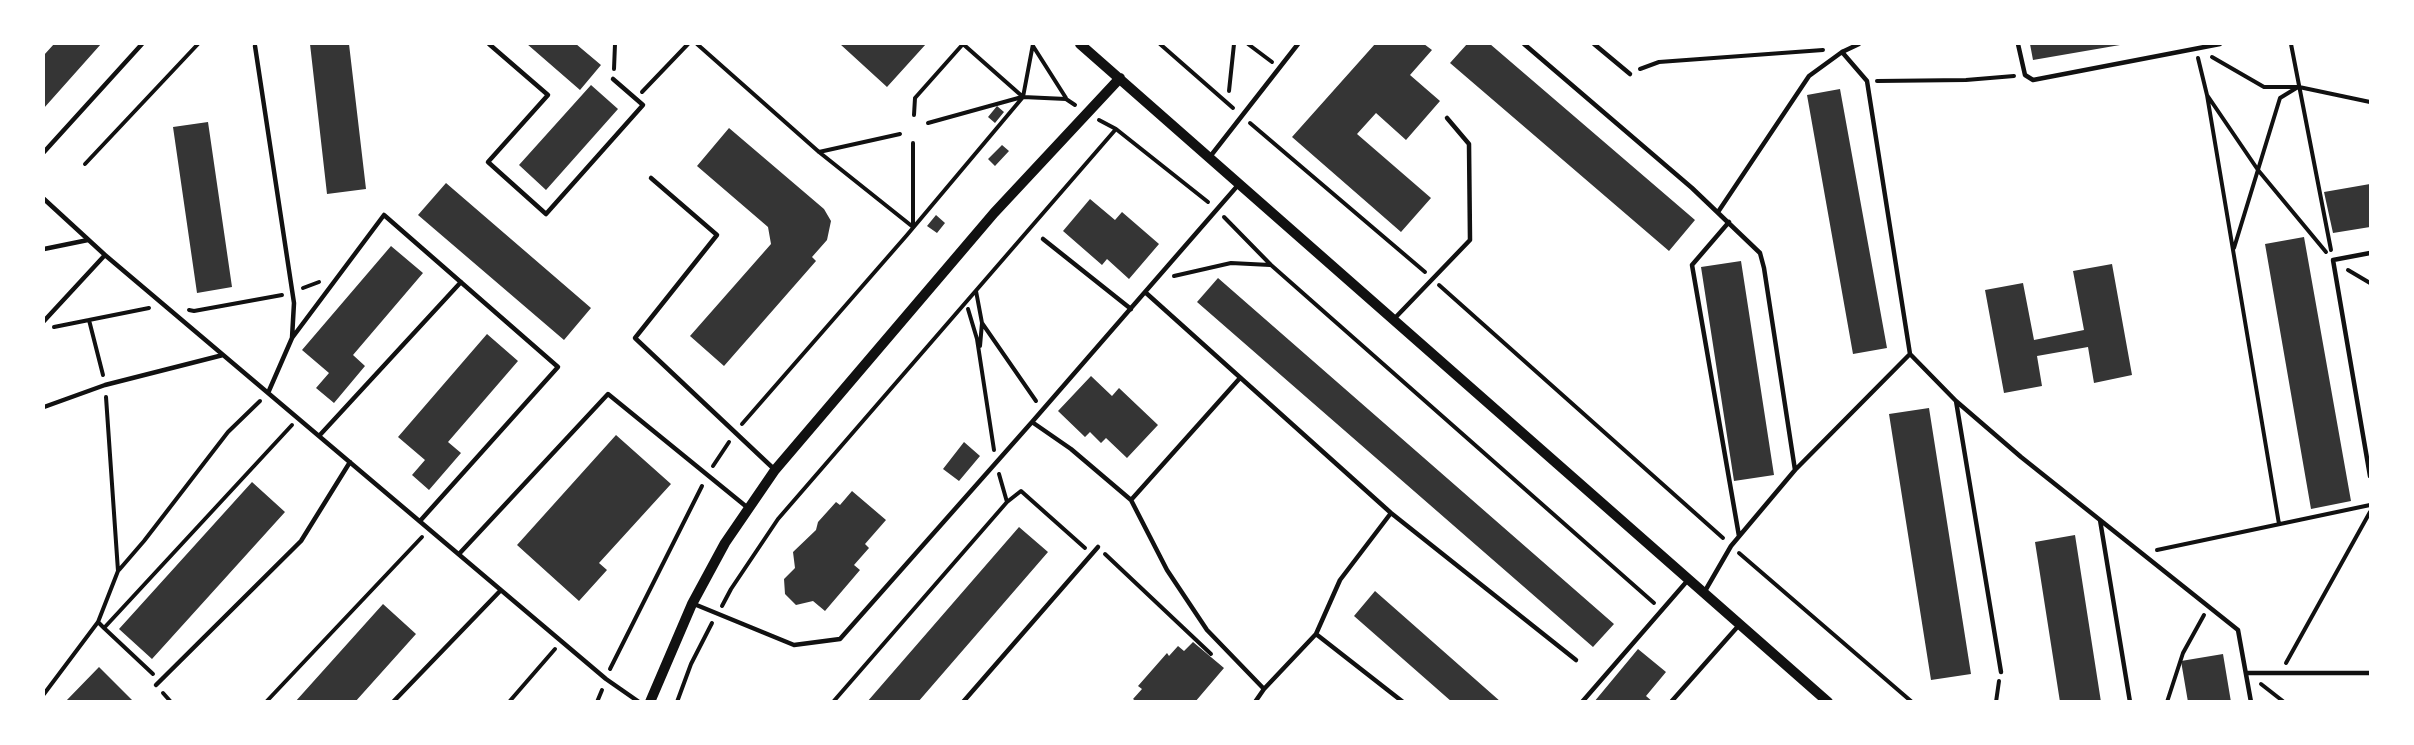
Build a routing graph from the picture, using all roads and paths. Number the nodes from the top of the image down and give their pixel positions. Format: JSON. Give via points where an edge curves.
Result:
{"nodes":[{"id":1,"x":142,"y":44,"type":"edge"},
{"id":2,"x":198,"y":44,"type":"edge"},
{"id":3,"x":489,"y":44,"type":"edge"},
{"id":4,"x":615,"y":44,"type":"edge"},
{"id":5,"x":688,"y":44,"type":"edge"},
{"id":6,"x":697,"y":44,"type":"edge"},
{"id":7,"x":963,"y":44,"type":"edge"},
{"id":8,"x":1033,"y":44,"type":"edge"},
{"id":9,"x":1080,"y":44,"type":"edge"},
{"id":10,"x":1160,"y":44,"type":"edge"},
{"id":11,"x":1234,"y":44,"type":"edge"},
{"id":12,"x":1248,"y":44,"type":"edge"},
{"id":13,"x":1298,"y":44,"type":"edge"},
{"id":14,"x":1524,"y":44,"type":"edge"},
{"id":15,"x":1594,"y":44,"type":"edge"},
{"id":16,"x":1859,"y":44,"type":"edge"},
{"id":17,"x":2018,"y":44,"type":"edge"},
{"id":18,"x":2220,"y":44,"type":"edge"},
{"id":19,"x":2291,"y":44,"type":"edge"},
{"id":20,"x":255,"y":46,"type":"dead end"},
{"id":21,"x":2196,"y":48,"type":"junction"},
{"id":22,"x":1824,"y":50,"type":"dead end"},
{"id":23,"x":1842,"y":52,"type":"junction"},
{"id":24,"x":1272,"y":62,"type":"dead end"},
{"id":25,"x":1630,"y":74,"type":"joint"},
{"id":26,"x":2025,"y":75,"type":"junction"},
{"id":27,"x":1120,"y":78,"type":"junction"},
{"id":28,"x":613,"y":79,"type":"joint"},
{"id":29,"x":1868,"y":81,"type":"junction"},
{"id":30,"x":2299,"y":87,"type":"junction"},
{"id":31,"x":1228,"y":91,"type":"dead end"},
{"id":32,"x":2207,"y":95,"type":"junction"},
{"id":33,"x":1023,"y":97,"type":"junction"},
{"id":34,"x":636,"y":99,"type":"junction"},
{"id":35,"x":1066,"y":99,"type":"junction"},
{"id":36,"x":2370,"y":102,"type":"edge"},
{"id":37,"x":1086,"y":113,"type":"junction"},
{"id":38,"x":914,"y":115,"type":"dead end"},
{"id":39,"x":1242,"y":116,"type":"junction"},
{"id":40,"x":1447,"y":118,"type":"dead end"},
{"id":41,"x":927,"y":123,"type":"dead end"},
{"id":42,"x":1116,"y":129,"type":"junction"},
{"id":43,"x":900,"y":134,"type":"dead end"},
{"id":44,"x":913,"y":143,"type":"dead end"},
{"id":45,"x":44,"y":152,"type":"edge"},
{"id":46,"x":819,"y":152,"type":"junction"},
{"id":47,"x":1209,"y":158,"type":"junction"},
{"id":48,"x":85,"y":164,"type":"dead end"},
{"id":49,"x":2258,"y":170,"type":"junction"},
{"id":50,"x":651,"y":178,"type":"dead end"},
{"id":51,"x":1239,"y":184,"type":"junction"},
{"id":52,"x":44,"y":199,"type":"edge"},
{"id":53,"x":1218,"y":210,"type":"junction"},
{"id":54,"x":1718,"y":212,"type":"junction"},
{"id":55,"x":1729,"y":222,"type":"junction"},
{"id":56,"x":913,"y":227,"type":"junction"},
{"id":57,"x":1043,"y":239,"type":"dead end"},
{"id":58,"x":88,"y":240,"type":"junction"},
{"id":59,"x":44,"y":249,"type":"edge"},
{"id":60,"x":2233,"y":250,"type":"junction"},
{"id":61,"x":2370,"y":253,"type":"edge"},
{"id":62,"x":105,"y":255,"type":"junction"},
{"id":63,"x":2333,"y":260,"type":"junction"},
{"id":64,"x":1271,"y":266,"type":"junction"},
{"id":65,"x":341,"y":272,"type":"junction"},
{"id":66,"x":1157,"y":279,"type":"junction"},
{"id":67,"x":1432,"y":279,"type":"junction"},
{"id":68,"x":461,"y":282,"type":"junction"},
{"id":69,"x":2370,"y":284,"type":"edge"},
{"id":70,"x":976,"y":290,"type":"junction"},
{"id":71,"x":1145,"y":292,"type":"junction"},
{"id":72,"x":292,"y":293,"type":"junction"},
{"id":73,"x":164,"y":305,"type":"junction"},
{"id":74,"x":969,"y":309,"type":"dead end"},
{"id":75,"x":1131,"y":309,"type":"junction"},
{"id":76,"x":89,"y":320,"type":"junction"},
{"id":77,"x":1394,"y":320,"type":"junction"},
{"id":78,"x":44,"y":321,"type":"edge"},
{"id":79,"x":982,"y":323,"type":"junction"},
{"id":80,"x":44,"y":329,"type":"edge"},
{"id":81,"x":292,"y":338,"type":"junction"},
{"id":82,"x":979,"y":352,"type":"junction"},
{"id":83,"x":1910,"y":354,"type":"junction"},
{"id":84,"x":223,"y":355,"type":"junction"},
{"id":85,"x":1240,"y":378,"type":"junction"},
{"id":86,"x":105,"y":385,"type":"junction"},
{"id":87,"x":268,"y":393,"type":"junction"},
{"id":88,"x":1956,"y":400,"type":"junction"},
{"id":89,"x":44,"y":407,"type":"edge"},
{"id":90,"x":1042,"y":410,"type":"junction"},
{"id":91,"x":298,"y":418,"type":"junction"},
{"id":92,"x":1032,"y":422,"type":"junction"},
{"id":93,"x":735,"y":432,"type":"junction"},
{"id":94,"x":318,"y":435,"type":"junction"},
{"id":95,"x":350,"y":462,"type":"junction"},
{"id":96,"x":996,"y":462,"type":"junction"},
{"id":97,"x":775,"y":470,"type":"junction"},
{"id":98,"x":1794,"y":470,"type":"junction"},
{"id":99,"x":708,"y":475,"type":"junction"},
{"id":100,"x":2370,"y":476,"type":"edge"},
{"id":101,"x":1131,"y":500,"type":"junction"},
{"id":102,"x":1007,"y":502,"type":"junction"},
{"id":103,"x":2370,"y":505,"type":"edge"},
{"id":104,"x":750,"y":510,"type":"junction"},
{"id":105,"x":2370,"y":512,"type":"edge"},
{"id":106,"x":1391,"y":513,"type":"junction"},
{"id":107,"x":2100,"y":520,"type":"junction"},
{"id":108,"x":420,"y":521,"type":"junction"},
{"id":109,"x":2279,"y":524,"type":"junction"},
{"id":110,"x":429,"y":530,"type":"junction"},
{"id":111,"x":1739,"y":536,"type":"junction"},
{"id":112,"x":1731,"y":546,"type":"junction"},
{"id":113,"x":1098,"y":547,"type":"joint"},
{"id":114,"x":2142,"y":553,"type":"junction"},
{"id":115,"x":459,"y":554,"type":"junction"},
{"id":116,"x":1092,"y":554,"type":"junction"},
{"id":117,"x":118,"y":571,"type":"junction"},
{"id":118,"x":1688,"y":580,"type":"junction"},
{"id":119,"x":501,"y":590,"type":"junction"},
{"id":120,"x":1703,"y":594,"type":"junction"},
{"id":121,"x":692,"y":604,"type":"junction"},
{"id":122,"x":2209,"y":607,"type":"junction"},
{"id":123,"x":1662,"y":610,"type":"junction"},
{"id":124,"x":718,"y":612,"type":"junction"},
{"id":125,"x":98,"y":622,"type":"junction"},
{"id":126,"x":1740,"y":624,"type":"junction"},
{"id":127,"x":104,"y":628,"type":"junction"},
{"id":128,"x":1316,"y":634,"type":"junction"},
{"id":129,"x":562,"y":642,"type":"junction"},
{"id":130,"x":1217,"y":660,"type":"dead end"},
{"id":131,"x":1576,"y":660,"type":"dead end"},
{"id":132,"x":2283,"y":667,"type":"dead end"},
{"id":133,"x":2001,"y":672,"type":"joint"},
{"id":134,"x":2246,"y":673,"type":"junction"},
{"id":135,"x":2370,"y":673,"type":"edge"},
{"id":136,"x":606,"y":679,"type":"junction"},
{"id":137,"x":156,"y":685,"type":"junction"},
{"id":138,"x":1264,"y":690,"type":"junction"},
{"id":139,"x":44,"y":694,"type":"edge"},
{"id":140,"x":171,"y":702,"type":"edge"},
{"id":141,"x":266,"y":702,"type":"edge"},
{"id":142,"x":393,"y":702,"type":"edge"},
{"id":143,"x":509,"y":702,"type":"edge"},
{"id":144,"x":597,"y":702,"type":"edge"},
{"id":145,"x":639,"y":702,"type":"edge"},
{"id":146,"x":650,"y":702,"type":"edge"},
{"id":147,"x":677,"y":702,"type":"edge"},
{"id":148,"x":833,"y":702,"type":"edge"},
{"id":149,"x":963,"y":702,"type":"edge"},
{"id":150,"x":1255,"y":702,"type":"edge"},
{"id":151,"x":1403,"y":702,"type":"edge"},
{"id":152,"x":1582,"y":702,"type":"edge"},
{"id":153,"x":1671,"y":702,"type":"edge"},
{"id":154,"x":1828,"y":702,"type":"edge"},
{"id":155,"x":1912,"y":702,"type":"edge"},
{"id":156,"x":1996,"y":702,"type":"edge"},
{"id":157,"x":2130,"y":702,"type":"edge"},
{"id":158,"x":2168,"y":702,"type":"edge"},
{"id":159,"x":2251,"y":702,"type":"edge"},
{"id":160,"x":2284,"y":702,"type":"edge"}],
"edges":[{"from":1,"to":45,"type":"lane"},
{"from":2,"to":48,"type":"path"},
{"from":3,"to":34,"type":"lane","via":[[548,95],[488,162],[546,214],[643,105]]},
{"from":4,"to":28,"type":"path"},
{"from":5,"to":34,"type":"path"},
{"from":6,"to":46,"type":"path"},
{"from":7,"to":33,"type":"path"},
{"from":7,"to":38,"type":"path","via":[[915,98]]},
{"from":8,"to":33,"type":"path"},
{"from":8,"to":35,"type":"path"},
{"from":9,"to":27,"type":"street"},
{"from":10,"to":39,"type":"path"},
{"from":11,"to":31,"type":"path"},
{"from":12,"to":24,"type":"path"},
{"from":13,"to":39,"type":"lane"},
{"from":14,"to":54,"type":"lane"},
{"from":15,"to":25,"type":"lane"},
{"from":16,"to":23,"type":"lane"},
{"from":17,"to":26,"type":"lane"},
{"from":18,"to":21,"type":"lane"},
{"from":19,"to":30,"type":"path"},
{"from":20,"to":72,"type":"lane"},
{"from":21,"to":26,"type":"lane","via":[[2033,80]]},
{"from":21,"to":30,"type":"path","via":[[2264,87]]},
{"from":21,"to":32,"type":"path"},
{"from":22,"to":25,"type":"path","via":[[1659,62]]},
{"from":23,"to":29,"type":"lane"},
{"from":23,"to":54,"type":"lane","via":[[1809,76]]},
{"from":26,"to":29,"type":"path"},
{"from":27,"to":37,"type":"street"},
{"from":27,"to":47,"type":"street"},
{"from":28,"to":34,"type":"lane"},
{"from":29,"to":83,"type":"lane"},
{"from":30,"to":36,"type":"path"},
{"from":30,"to":49,"type":"path","via":[[2280,98]]},
{"from":30,"to":63,"type":"path"},
{"from":32,"to":49,"type":"path"},
{"from":32,"to":60,"type":"path"},
{"from":33,"to":35,"type":"path"},
{"from":33,"to":41,"type":"path"},
{"from":33,"to":56,"type":"path"},
{"from":35,"to":37,"type":"path"},
{"from":37,"to":42,"type":"path"},
{"from":37,"to":97,"type":"street","via":[[994,213]]},
{"from":39,"to":47,"type":"lane"},
{"from":39,"to":67,"type":"path"},
{"from":40,"to":67,"type":"lane","via":[[1469,144],[1470,240]]},
{"from":42,"to":53,"type":"path"},
{"from":42,"to":70,"type":"path"},
{"from":43,"to":46,"type":"path"},
{"from":44,"to":56,"type":"path"},
{"from":46,"to":56,"type":"path"},
{"from":47,"to":51,"type":"street"},
{"from":49,"to":60,"type":"path"},
{"from":49,"to":63,"type":"path"},
{"from":50,"to":93,"type":"lane","via":[[717,235],[635,338]]},
{"from":51,"to":53,"type":"lane"},
{"from":51,"to":77,"type":"street"},
{"from":52,"to":58,"type":"lane"},
{"from":53,"to":64,"type":"path"},
{"from":53,"to":66,"type":"lane"},
{"from":54,"to":55,"type":"lane"},
{"from":55,"to":98,"type":"lane","via":[[1760,253],[1764,268]]},
{"from":55,"to":111,"type":"lane","via":[[1692,265]]},
{"from":56,"to":93,"type":"path"},
{"from":57,"to":75,"type":"lane"},
{"from":58,"to":59,"type":"lane"},
{"from":58,"to":62,"type":"lane"},
{"from":60,"to":109,"type":"path"},
{"from":61,"to":63,"type":"lane"},
{"from":62,"to":73,"type":"lane"},
{"from":62,"to":78,"type":"lane"},
{"from":63,"to":69,"type":"path"},
{"from":63,"to":100,"type":"lane"},
{"from":64,"to":66,"type":"path","via":[[1231,263]]},
{"from":64,"to":123,"type":"path"},
{"from":65,"to":68,"type":"lane","via":[[384,215]]},
{"from":65,"to":72,"type":"path"},
{"from":65,"to":81,"type":"lane"},
{"from":66,"to":71,"type":"lane"},
{"from":67,"to":77,"type":"lane"},
{"from":67,"to":112,"type":"path"},
{"from":68,"to":94,"type":"lane"},
{"from":68,"to":108,"type":"lane","via":[[558,366]]},
{"from":70,"to":79,"type":"path"},
{"from":70,"to":124,"type":"path","via":[[778,519]]},
{"from":71,"to":75,"type":"lane"},
{"from":71,"to":85,"type":"lane"},
{"from":72,"to":73,"type":"path","via":[[194,311]]},
{"from":72,"to":81,"type":"lane"},
{"from":73,"to":76,"type":"path"},
{"from":73,"to":84,"type":"lane"},
{"from":74,"to":82,"type":"path"},
{"from":75,"to":90,"type":"lane"},
{"from":76,"to":80,"type":"path"},
{"from":76,"to":86,"type":"path"},
{"from":77,"to":118,"type":"street"},
{"from":79,"to":82,"type":"path"},
{"from":79,"to":90,"type":"path"},
{"from":81,"to":87,"type":"lane"},
{"from":82,"to":96,"type":"path"},
{"from":83,"to":88,"type":"lane"},
{"from":83,"to":98,"type":"lane"},
{"from":84,"to":86,"type":"lane"},
{"from":84,"to":87,"type":"lane"},
{"from":85,"to":101,"type":"lane"},
{"from":85,"to":106,"type":"lane"},
{"from":86,"to":89,"type":"lane"},
{"from":86,"to":117,"type":"path"},
{"from":87,"to":91,"type":"lane"},
{"from":87,"to":117,"type":"path","via":[[228,432]]},
{"from":88,"to":107,"type":"lane"},
{"from":88,"to":133,"type":"lane"},
{"from":90,"to":92,"type":"lane"},
{"from":91,"to":94,"type":"lane"},
{"from":91,"to":127,"type":"path"},
{"from":92,"to":96,"type":"lane"},
{"from":92,"to":101,"type":"lane"},
{"from":93,"to":97,"type":"lane"},
{"from":93,"to":99,"type":"path"},
{"from":94,"to":95,"type":"lane"},
{"from":95,"to":108,"type":"lane"},
{"from":95,"to":137,"type":"lane","via":[[301,541]]},
{"from":96,"to":102,"type":"path"},
{"from":96,"to":124,"type":"lane","via":[[840,639],[794,645]]},
{"from":97,"to":104,"type":"street"},
{"from":98,"to":111,"type":"lane"},
{"from":99,"to":104,"type":"lane"},
{"from":99,"to":115,"type":"lane","via":[[608,394]]},
{"from":99,"to":136,"type":"path"},
{"from":101,"to":138,"type":"lane","via":[[1167,570],[1207,630]]},
{"from":102,"to":116,"type":"path","via":[[1021,491]]},
{"from":102,"to":148,"type":"path"},
{"from":103,"to":109,"type":"path"},
{"from":104,"to":121,"type":"street","via":[[725,543]]},
{"from":105,"to":132,"type":"path"},
{"from":106,"to":128,"type":"lane","via":[[1340,580]]},
{"from":106,"to":131,"type":"lane"},
{"from":107,"to":114,"type":"lane"},
{"from":107,"to":157,"type":"lane"},
{"from":108,"to":110,"type":"lane"},
{"from":109,"to":114,"type":"path"},
{"from":110,"to":115,"type":"lane"},
{"from":110,"to":141,"type":"path"},
{"from":111,"to":112,"type":"lane"},
{"from":112,"to":120,"type":"lane"},
{"from":112,"to":155,"type":"path"},
{"from":113,"to":116,"type":"lane"},
{"from":113,"to":130,"type":"path"},
{"from":114,"to":122,"type":"lane"},
{"from":115,"to":119,"type":"lane"},
{"from":116,"to":149,"type":"lane"},
{"from":117,"to":125,"type":"path"},
{"from":118,"to":120,"type":"street"},
{"from":118,"to":123,"type":"lane"},
{"from":119,"to":129,"type":"lane"},
{"from":119,"to":142,"type":"lane"},
{"from":120,"to":126,"type":"street"},
{"from":121,"to":124,"type":"lane"},
{"from":121,"to":146,"type":"street"},
{"from":122,"to":134,"type":"lane","via":[[2238,630]]},
{"from":122,"to":158,"type":"path","via":[[2183,653]]},
{"from":123,"to":152,"type":"lane"},
{"from":124,"to":147,"type":"path","via":[[691,664]]},
{"from":125,"to":127,"type":"path"},
{"from":125,"to":139,"type":"path"},
{"from":126,"to":153,"type":"lane"},
{"from":126,"to":154,"type":"street"},
{"from":127,"to":137,"type":"path","via":[[152,674]]},
{"from":128,"to":138,"type":"lane"},
{"from":128,"to":151,"type":"lane"},
{"from":129,"to":136,"type":"lane"},
{"from":129,"to":143,"type":"path"},
{"from":133,"to":156,"type":"path"},
{"from":134,"to":135,"type":"lane"},
{"from":134,"to":159,"type":"lane"},
{"from":134,"to":160,"type":"path"},
{"from":136,"to":144,"type":"path"},
{"from":136,"to":145,"type":"lane"},
{"from":137,"to":140,"type":"path"},
{"from":138,"to":150,"type":"lane"}]}
